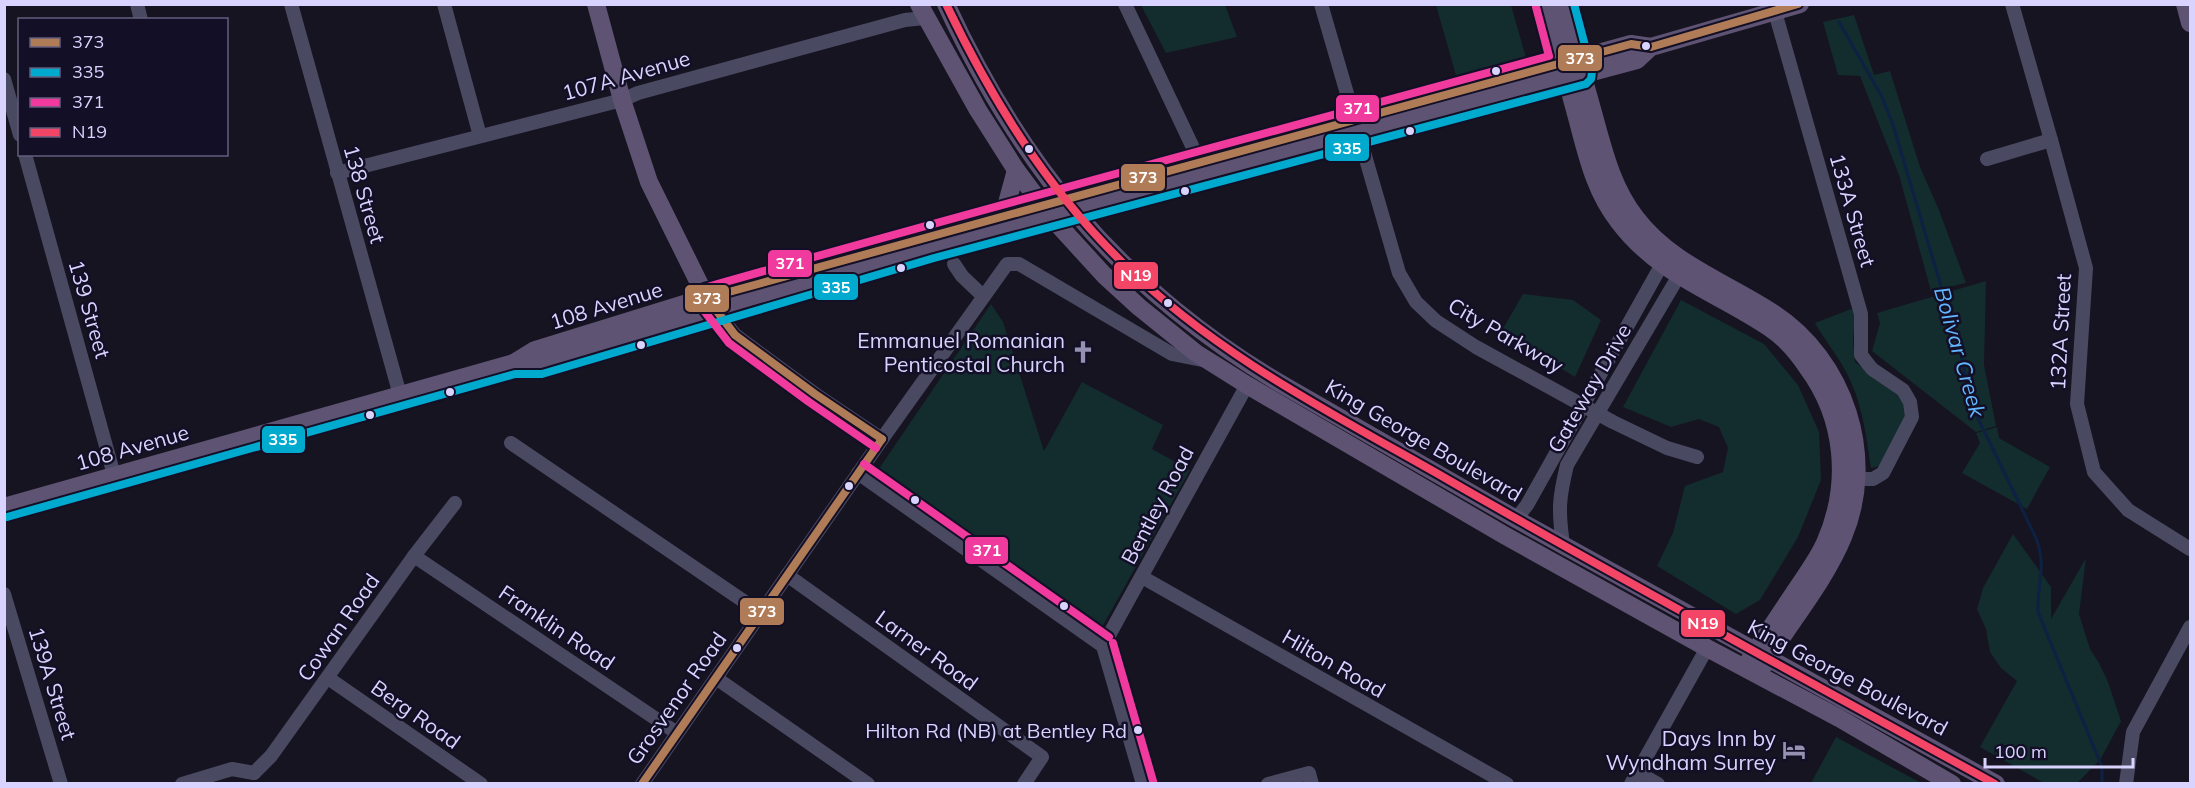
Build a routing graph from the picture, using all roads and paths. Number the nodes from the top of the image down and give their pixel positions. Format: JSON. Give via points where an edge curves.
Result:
{"nodes":[{"id":1,"x":291,"y":4,"type":"edge"},
{"id":2,"x":444,"y":4,"type":"edge"},
{"id":3,"x":596,"y":4,"type":"edge"},
{"id":4,"x":946,"y":4,"type":"edge"},
{"id":5,"x":1125,"y":4,"type":"edge"},
{"id":6,"x":1321,"y":4,"type":"edge"},
{"id":7,"x":1546,"y":4,"type":"edge"},
{"id":8,"x":1563,"y":4,"type":"edge"},
{"id":9,"x":1800,"y":4,"type":"edge"},
{"id":10,"x":2012,"y":4,"type":"edge"},
{"id":11,"x":2185,"y":4,"type":"edge"},
{"id":12,"x":922,"y":11,"type":"edge"},
{"id":13,"x":1775,"y":12,"type":"junction"},
{"id":14,"x":2190,"y":23,"type":"edge"},
{"id":15,"x":1572,"y":68,"type":"junction"},
{"id":16,"x":4,"y":79,"type":"edge"},
{"id":17,"x":622,"y":100,"type":"junction"},
{"id":18,"x":1356,"y":127,"type":"junction"},
{"id":19,"x":18,"y":128,"type":"edge"},
{"id":20,"x":480,"y":136,"type":"junction"},
{"id":21,"x":2051,"y":140,"type":"junction"},
{"id":22,"x":26,"y":156,"type":"edge"},
{"id":23,"x":1988,"y":159,"type":"dead end"},
{"id":24,"x":1203,"y":168,"type":"junction"},
{"id":25,"x":1016,"y":170,"type":"junction"},
{"id":26,"x":337,"y":173,"type":"junction"},
{"id":27,"x":1070,"y":205,"type":"junction"},
{"id":28,"x":1046,"y":211,"type":"junction"},
{"id":29,"x":1004,"y":214,"type":"junction"},
{"id":30,"x":1665,"y":259,"type":"junction"},
{"id":31,"x":1019,"y":264,"type":"joint"},
{"id":32,"x":1683,"y":269,"type":"junction"},
{"id":33,"x":958,"y":270,"type":"dead end"},
{"id":34,"x":983,"y":296,"type":"junction"},
{"id":35,"x":712,"y":305,"type":"junction"},
{"id":36,"x":1210,"y":362,"type":"junction"},
{"id":37,"x":1247,"y":385,"type":"junction"},
{"id":38,"x":400,"y":395,"type":"junction"},
{"id":39,"x":1583,"y":405,"type":"junction"},
{"id":40,"x":1598,"y":413,"type":"junction"},
{"id":41,"x":882,"y":439,"type":"junction"},
{"id":42,"x":511,"y":443,"type":"dead end"},
{"id":43,"x":1697,"y":457,"type":"dead end"},
{"id":44,"x":858,"y":473,"type":"junction"},
{"id":45,"x":114,"y":475,"type":"junction"},
{"id":46,"x":1857,"y":479,"type":"junction"},
{"id":47,"x":455,"y":503,"type":"dead end"},
{"id":48,"x":4,"y":507,"type":"edge"},
{"id":49,"x":1516,"y":519,"type":"junction"},
{"id":50,"x":1563,"y":544,"type":"junction"},
{"id":51,"x":2190,"y":549,"type":"edge"},
{"id":52,"x":414,"y":556,"type":"junction"},
{"id":53,"x":787,"y":575,"type":"junction"},
{"id":54,"x":1142,"y":577,"type":"junction"},
{"id":55,"x":4,"y":594,"type":"edge"},
{"id":56,"x":761,"y":613,"type":"junction"},
{"id":57,"x":2190,"y":627,"type":"edge"},
{"id":58,"x":1103,"y":646,"type":"junction"},
{"id":59,"x":1707,"y":648,"type":"junction"},
{"id":60,"x":1756,"y":663,"type":"junction"},
{"id":61,"x":328,"y":678,"type":"junction"},
{"id":62,"x":716,"y":678,"type":"junction"},
{"id":63,"x":677,"y":733,"type":"junction"},
{"id":64,"x":253,"y":778,"type":"edge"},
{"id":65,"x":1310,"y":778,"type":"edge"},
{"id":66,"x":1634,"y":778,"type":"edge"},
{"id":67,"x":61,"y":783,"type":"edge"},
{"id":68,"x":182,"y":783,"type":"edge"},
{"id":69,"x":481,"y":783,"type":"edge"},
{"id":70,"x":642,"y":783,"type":"edge"},
{"id":71,"x":868,"y":783,"type":"edge"},
{"id":72,"x":1024,"y":783,"type":"edge"},
{"id":73,"x":1143,"y":783,"type":"edge"},
{"id":74,"x":1268,"y":783,"type":"edge"},
{"id":75,"x":1507,"y":783,"type":"edge"},
{"id":76,"x":1658,"y":783,"type":"edge"},
{"id":77,"x":1952,"y":783,"type":"edge"},
{"id":78,"x":1996,"y":783,"type":"edge"},
{"id":79,"x":2126,"y":783,"type":"edge"}],
"edges":[{"from":1,"to":26,"type":"street","name":"138 Street"},
{"from":2,"to":20,"type":"street"},
{"from":3,"to":17,"type":"main road"},
{"from":4,"to":27,"type":"main road","name":"King George Boulevard","via":[[1006,116]]},
{"from":5,"to":24,"type":"street"},
{"from":6,"to":18,"type":"street","name":"City Parkway"},
{"from":7,"to":15,"type":"main road"},
{"from":8,"to":15,"type":"main road"},
{"from":9,"to":13,"type":"main road","name":"108 Avenue"},
{"from":10,"to":21,"type":"street","name":"132A Street"},
{"from":11,"to":14,"type":"main road"},
{"from":12,"to":17,"type":"street","name":"107A Avenue","via":[[905,20]]},
{"from":12,"to":25,"type":"main road","name":"King George Boulevard"},
{"from":13,"to":15,"type":"main road","name":"108 Avenue","via":[[1651,47],[1637,60]]},
{"from":13,"to":46,"type":"street","name":"133A Street","via":[[1861,314],[1861,355],[1872,369],[1903,390],[1910,402],[1912,417],[1883,473],[1873,480]]},
{"from":15,"to":18,"type":"main road","name":"108 Avenue"},
{"from":15,"to":30,"type":"main road","via":[[1591,169],[1610,210],[1628,234]]},
{"from":16,"to":19,"type":"street"},
{"from":17,"to":20,"type":"street","name":"107A Avenue"},
{"from":17,"to":35,"type":"main road","via":[[649,182]]},
{"from":18,"to":24,"type":"main road","name":"108 Avenue"},
{"from":18,"to":39,"type":"street","name":"City Parkway","via":[[1399,273],[1416,302],[1436,321],[1476,347]]},
{"from":20,"to":26,"type":"street","name":"107A Avenue"},
{"from":21,"to":23,"type":"street"},
{"from":21,"to":51,"type":"street","name":"132A Street","via":[[2085,268],[2077,404],[2094,472],[2128,510]]},
{"from":22,"to":45,"type":"street","name":"139 Street"},
{"from":24,"to":27,"type":"main road","name":"108 Avenue"},
{"from":25,"to":28,"type":"main road","name":"King George Boulevard"},
{"from":25,"to":29,"type":"main road"},
{"from":26,"to":38,"type":"street","name":"138 Street"},
{"from":27,"to":28,"type":"main road","name":"108 Avenue"},
{"from":27,"to":49,"type":"main road","name":"King George Boulevard","via":[[1119,258],[1179,313],[1259,372]]},
{"from":28,"to":29,"type":"main road","name":"108 Avenue"},
{"from":28,"to":35,"type":"main road","name":"108 Avenue","via":[[931,248]]},
{"from":28,"to":36,"type":"main road","name":"King George Boulevard","via":[[1104,275]]},
{"from":29,"to":35,"type":"main road","name":"108 Avenue"},
{"from":30,"to":32,"type":"main road"},
{"from":30,"to":39,"type":"street","name":"Gateway Drive"},
{"from":31,"to":34,"type":"street","name":"Grosvenor Road","via":[[1004,266]]},
{"from":31,"to":36,"type":"street","name":"King George Boulevard","via":[[1172,354]]},
{"from":32,"to":40,"type":"street","name":"Gateway Drive"},
{"from":32,"to":46,"type":"main road","via":[[1771,311],[1815,350],[1834,378],[1847,408],[1856,449]]},
{"from":32,"to":60,"type":"main road","via":[[1788,342],[1820,386],[1837,428],[1841,472],[1831,526],[1816,560]]},
{"from":33,"to":34,"type":"street"},
{"from":34,"to":41,"type":"street","name":"Grosvenor Road"},
{"from":35,"to":38,"type":"main road","name":"108 Avenue","via":[[539,364],[514,363]]},
{"from":35,"to":41,"type":"street","via":[[735,335]]},
{"from":36,"to":37,"type":"main road","name":"King George Boulevard"},
{"from":37,"to":54,"type":"street","name":"Bentley Road"},
{"from":37,"to":59,"type":"main road","name":"King George Boulevard"},
{"from":38,"to":45,"type":"main road","name":"108 Avenue"},
{"from":39,"to":40,"type":"street","name":"City Parkway"},
{"from":39,"to":49,"type":"street","name":"Gateway Drive"},
{"from":40,"to":43,"type":"street","name":"City Parkway","via":[[1666,448]]},
{"from":40,"to":50,"type":"street","name":"Gateway Drive","via":[[1567,465],[1558,514]]},
{"from":41,"to":44,"type":"street","name":"Grosvenor Road"},
{"from":42,"to":56,"type":"street"},
{"from":44,"to":53,"type":"street","name":"Grosvenor Road"},
{"from":44,"to":58,"type":"street"},
{"from":45,"to":48,"type":"main road","name":"108 Avenue"},
{"from":46,"to":60,"type":"main road","via":[[1849,523],[1836,552]]},
{"from":47,"to":52,"type":"street","name":"Cowan Road"},
{"from":49,"to":50,"type":"main road","name":"King George Boulevard"},
{"from":50,"to":60,"type":"main road","name":"King George Boulevard"},
{"from":52,"to":61,"type":"street","name":"Cowan Road"},
{"from":52,"to":63,"type":"street","name":"Franklin Road"},
{"from":53,"to":56,"type":"street","name":"Grosvenor Road"},
{"from":53,"to":72,"type":"street","name":"Larner Road","via":[[1042,757]]},
{"from":54,"to":58,"type":"street","name":"Bentley Road"},
{"from":54,"to":75,"type":"street","name":"Hilton Road"},
{"from":55,"to":67,"type":"street","name":"139A Street"},
{"from":56,"to":62,"type":"street","name":"Grosvenor Road"},
{"from":57,"to":79,"type":"street","via":[[2133,732]]},
{"from":58,"to":73,"type":"street"},
{"from":59,"to":60,"type":"main road","name":"King George Boulevard"},
{"from":59,"to":66,"type":"street"},
{"from":60,"to":77,"type":"main road","name":"King George Boulevard"},
{"from":60,"to":78,"type":"main road","name":"King George Boulevard"},
{"from":61,"to":64,"type":"street","name":"Cowan Road"},
{"from":61,"to":69,"type":"street","name":"Berg Road"},
{"from":62,"to":63,"type":"street","name":"Grosvenor Road"},
{"from":62,"to":71,"type":"street"},
{"from":63,"to":70,"type":"street","name":"Grosvenor Road"},
{"from":64,"to":68,"type":"street","via":[[232,769]]},
{"from":65,"to":74,"type":"street"},
{"from":66,"to":76,"type":"street"}]}
